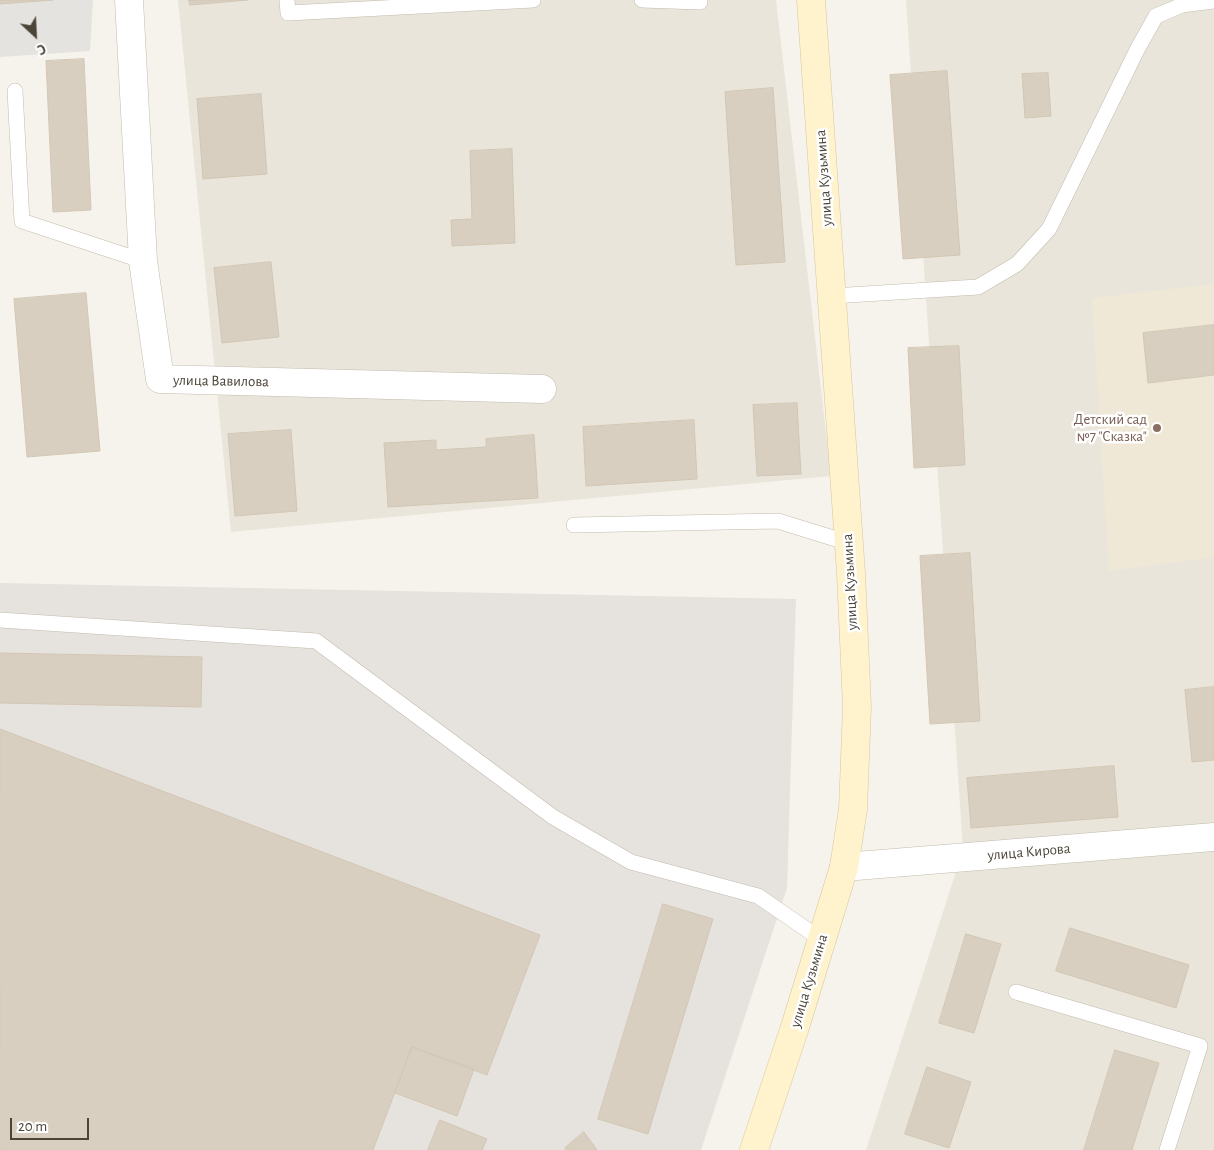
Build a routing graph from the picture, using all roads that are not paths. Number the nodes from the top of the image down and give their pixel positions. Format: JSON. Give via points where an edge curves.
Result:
{"nodes":[{"id":1,"x":129,"y":0,"type":"edge"},
{"id":2,"x":287,"y":0,"type":"edge"},
{"id":3,"x":533,"y":0,"type":"edge"},
{"id":4,"x":642,"y":0,"type":"edge"},
{"id":5,"x":811,"y":0,"type":"edge"},
{"id":6,"x":1214,"y":1,"type":"edge"},
{"id":7,"x":700,"y":2,"type":"dead end"},
{"id":8,"x":15,"y":91,"type":"dead end"},
{"id":9,"x":144,"y":261,"type":"junction"},
{"id":10,"x":832,"y":296,"type":"junction"},
{"id":11,"x":542,"y":388,"type":"dead end"},
{"id":12,"x":574,"y":525,"type":"dead end"},
{"id":13,"x":848,"y":543,"type":"junction"},
{"id":14,"x":0,"y":620,"type":"edge"},
{"id":15,"x":1214,"y":837,"type":"edge"},
{"id":16,"x":844,"y":867,"type":"junction"},
{"id":17,"x":822,"y":940,"type":"junction"},
{"id":18,"x":1016,"y":992,"type":"dead end"},
{"id":19,"x":1214,"y":1039,"type":"edge"},
{"id":20,"x":1200,"y":1046,"type":"junction"},
{"id":21,"x":754,"y":1150,"type":"edge"},
{"id":22,"x":1166,"y":1150,"type":"edge"}],
"edges":[{"from":1,"to":9,"type":"street","name":"улица Вавилова"},
{"from":2,"to":3,"type":"lane","via":[[288,13]]},
{"from":4,"to":7,"type":"lane"},
{"from":5,"to":10,"type":"main road","name":"улица Кузьмина"},
{"from":6,"to":10,"type":"lane","via":[[1182,5],[1156,16],[1049,230],[1017,264],[978,287]]},
{"from":8,"to":9,"type":"lane","via":[[22,221]]},
{"from":9,"to":11,"type":"street","name":"улица Вавилова","via":[[160,379]]},
{"from":10,"to":13,"type":"main road","name":"улица Кузьмина"},
{"from":12,"to":13,"type":"lane","via":[[778,521]]},
{"from":13,"to":16,"type":"main road","name":"улица Кузьмина","via":[[857,707],[853,809]]},
{"from":14,"to":17,"type":"lane","via":[[316,641],[553,817],[630,862],[758,896]]},
{"from":15,"to":16,"type":"street","name":"улица Кирова"},
{"from":16,"to":17,"type":"main road","name":"улица Кузьмина"},
{"from":17,"to":21,"type":"main road","name":"улица Кузьмина"},
{"from":18,"to":20,"type":"lane"},
{"from":19,"to":20,"type":"lane"},
{"from":20,"to":22,"type":"lane"}]}
